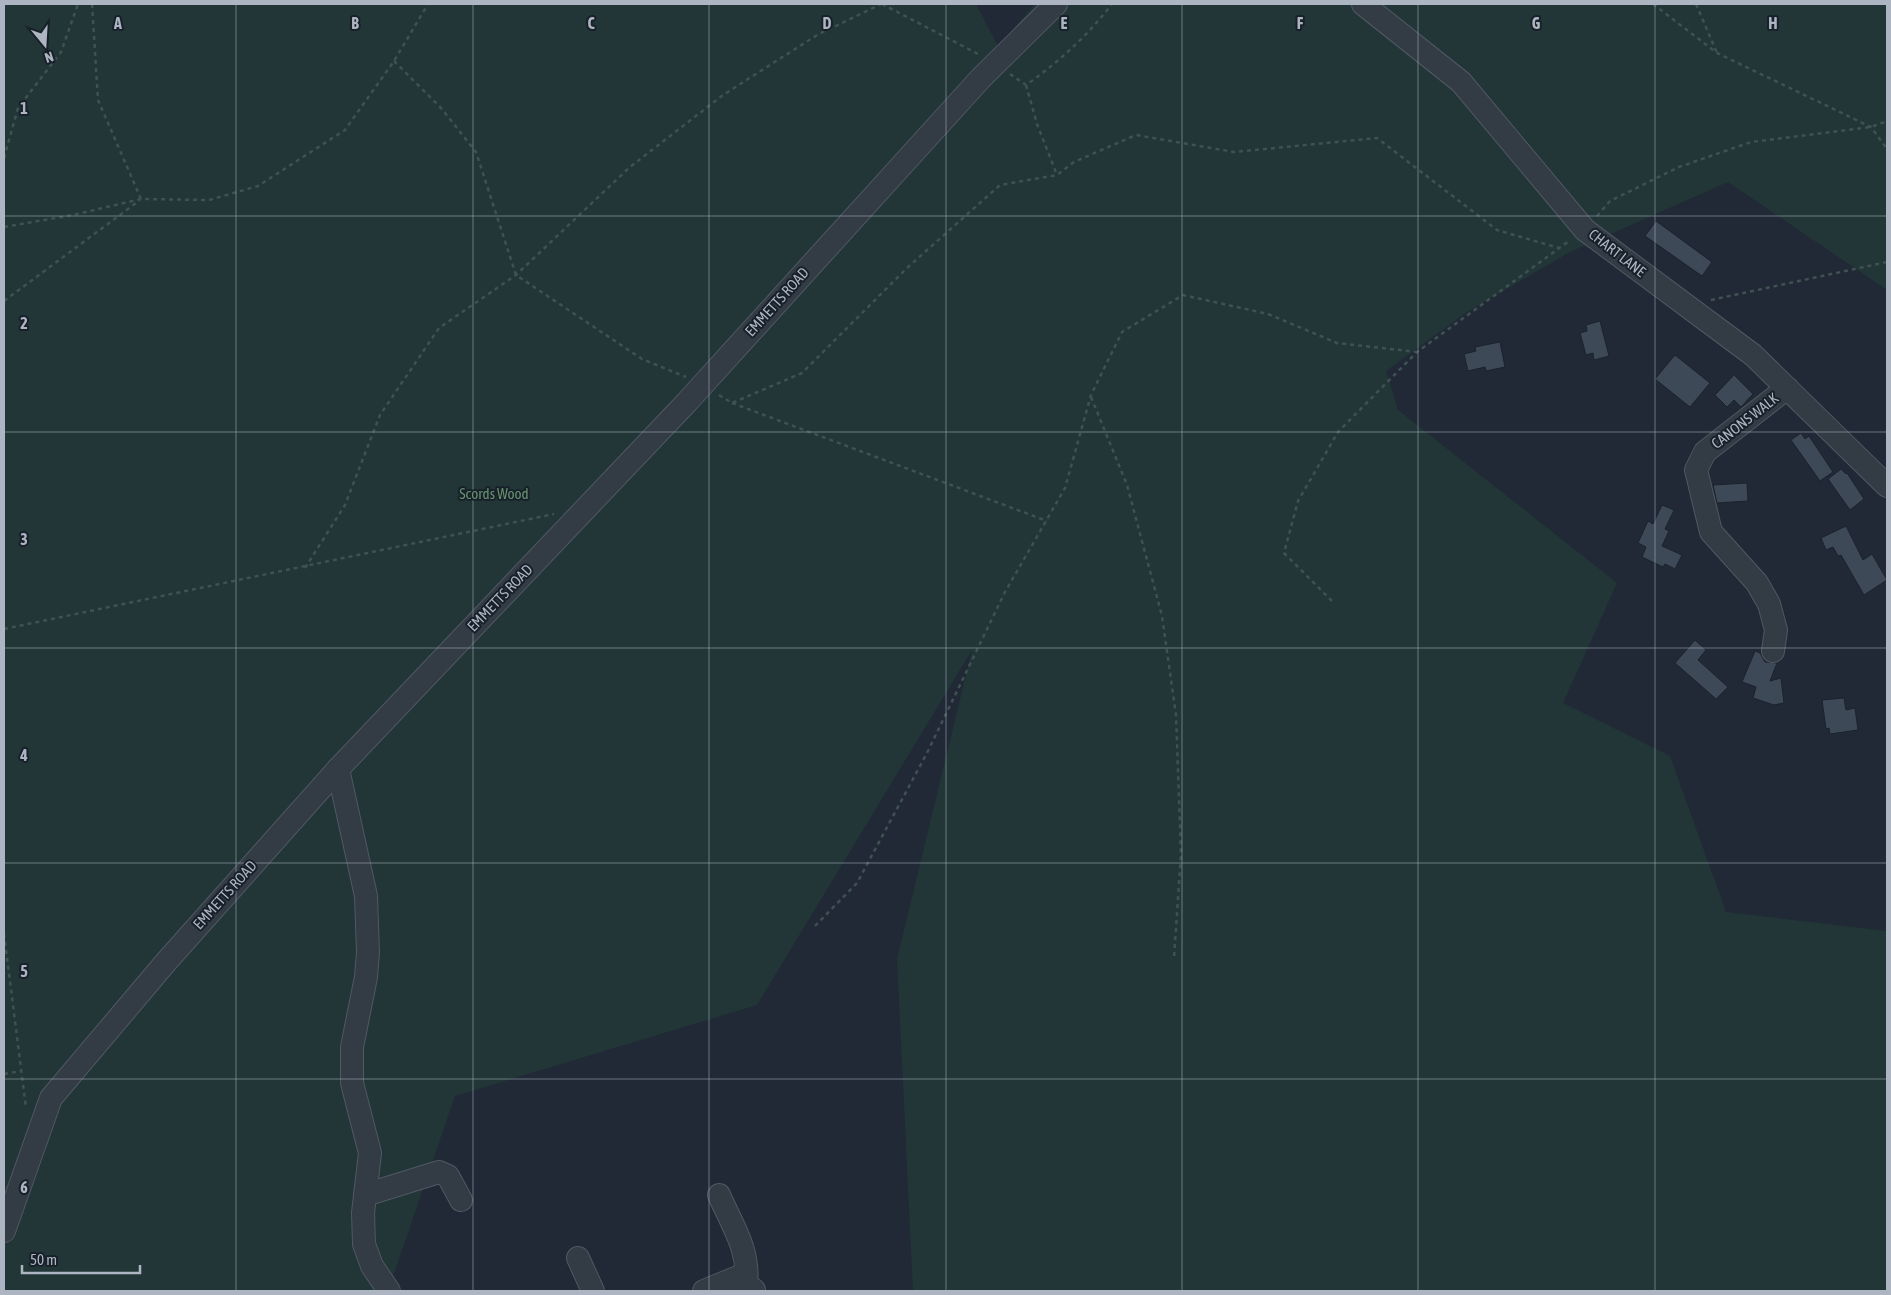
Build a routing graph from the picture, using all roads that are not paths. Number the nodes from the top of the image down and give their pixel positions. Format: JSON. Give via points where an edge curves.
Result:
{"nodes":[{"id":1,"x":1056,"y":4,"type":"edge"},
{"id":2,"x":1363,"y":4,"type":"edge"},
{"id":3,"x":1787,"y":388,"type":"junction"},
{"id":4,"x":1887,"y":486,"type":"edge"},
{"id":5,"x":1773,"y":651,"type":"dead end"},
{"id":6,"x":338,"y":769,"type":"junction"},
{"id":7,"x":365,"y":1195,"type":"junction"},
{"id":8,"x":719,"y":1195,"type":"dead end"},
{"id":9,"x":461,"y":1200,"type":"dead end"},
{"id":10,"x":4,"y":1231,"type":"edge"},
{"id":11,"x":578,"y":1258,"type":"dead end"},
{"id":12,"x":750,"y":1287,"type":"edge"},
{"id":13,"x":389,"y":1291,"type":"edge"},
{"id":14,"x":593,"y":1291,"type":"edge"},
{"id":15,"x":704,"y":1291,"type":"edge"}],
"edges":[{"from":1,"to":6,"type":"street","name":"EMMETTS ROAD","via":[[995,64],[703,384]]},
{"from":2,"to":3,"type":"street","name":"CHART LANE","via":[[1461,82],[1585,230],[1753,355]]},
{"from":3,"to":4,"type":"street","name":"CHART LANE"},
{"from":3,"to":5,"type":"street","name":"CANONS WALK","via":[[1705,452],[1696,470],[1711,532],[1757,583],[1769,604],[1776,630]]},
{"from":6,"to":7,"type":"street","via":[[366,896],[366,977],[352,1047],[352,1083],[370,1153]]},
{"from":6,"to":10,"type":"street","name":"EMMETTS ROAD","via":[[166,962],[51,1098]]},
{"from":7,"to":9,"type":"street","via":[[439,1172],[448,1176]]},
{"from":7,"to":13,"type":"street","via":[[364,1244],[372,1266]]},
{"from":8,"to":12,"type":"street","via":[[745,1252]]},
{"from":11,"to":14,"type":"street"},
{"from":12,"to":15,"type":"street","via":[[738,1277]]}]}
